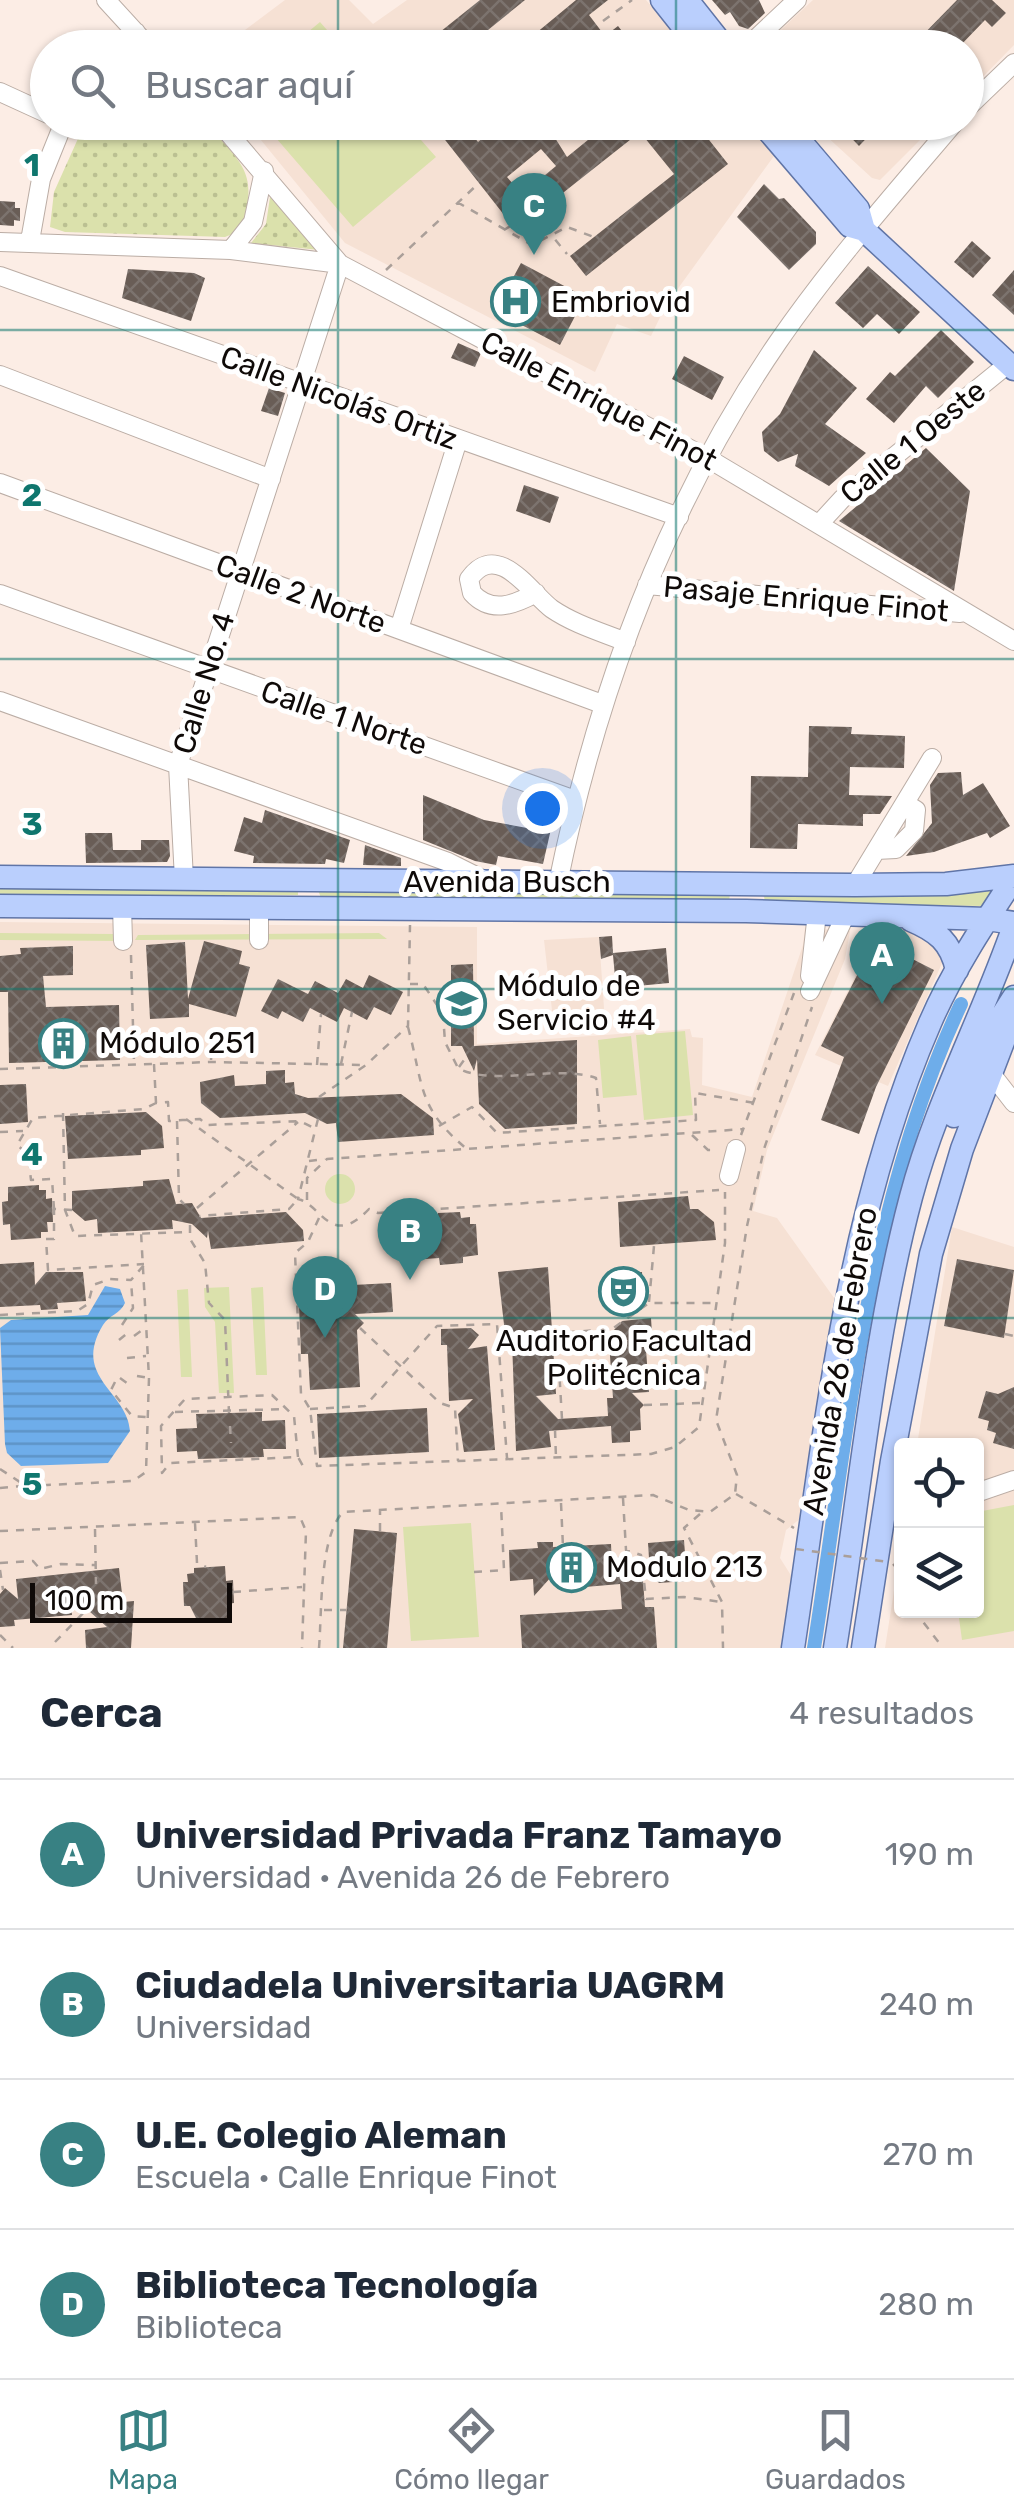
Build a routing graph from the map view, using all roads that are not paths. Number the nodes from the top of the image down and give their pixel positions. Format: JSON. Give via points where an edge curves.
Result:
{"nodes":[{"id":1,"x":106,"y":0,"type":"edge"},
{"id":2,"x":662,"y":0,"type":"edge"},
{"id":3,"x":797,"y":0,"type":"edge"},
{"id":4,"x":694,"y":3,"type":"edge"},
{"id":5,"x":134,"y":30,"type":"edge"},
{"id":6,"x":686,"y":30,"type":"edge"},
{"id":7,"x":713,"y":30,"type":"edge"},
{"id":8,"x":765,"y":30,"type":"edge"},
{"id":9,"x":1014,"y":64,"type":"edge"},
{"id":10,"x":0,"y":92,"type":"edge"},
{"id":11,"x":984,"y":92,"type":"edge"},
{"id":12,"x":30,"y":106,"type":"edge"},
{"id":13,"x":57,"y":140,"type":"edge"},
{"id":14,"x":236,"y":140,"type":"edge"},
{"id":15,"x":776,"y":140,"type":"edge"},
{"id":16,"x":799,"y":140,"type":"edge"},
{"id":17,"x":940,"y":140,"type":"edge"},
{"id":18,"x":264,"y":171,"type":"junction"},
{"id":19,"x":864,"y":230,"type":"junction"},
{"id":20,"x":30,"y":241,"type":"junction"},
{"id":21,"x":0,"y":242,"type":"edge"},
{"id":22,"x":231,"y":250,"type":"junction"},
{"id":23,"x":340,"y":264,"type":"junction"},
{"id":24,"x":0,"y":276,"type":"edge"},
{"id":25,"x":1011,"y":366,"type":"edge"},
{"id":26,"x":0,"y":375,"type":"edge"},
{"id":27,"x":303,"y":385,"type":"junction"},
{"id":28,"x":458,"y":440,"type":"junction"},
{"id":29,"x":709,"y":460,"type":"junction"},
{"id":30,"x":271,"y":479,"type":"junction"},
{"id":31,"x":0,"y":483,"type":"edge"},
{"id":32,"x":679,"y":517,"type":"junction"},
{"id":33,"x":820,"y":523,"type":"junction"},
{"id":34,"x":239,"y":573,"type":"junction"},
{"id":35,"x":647,"y":585,"type":"junction"},
{"id":36,"x":536,"y":593,"type":"dead end"},
{"id":37,"x":0,"y":594,"type":"edge"},
{"id":38,"x":964,"y":613,"type":"junction"},
{"id":39,"x":400,"y":630,"type":"junction"},
{"id":40,"x":1014,"y":641,"type":"edge"},
{"id":41,"x":626,"y":642,"type":"junction"},
{"id":42,"x":207,"y":670,"type":"junction"},
{"id":43,"x":0,"y":700,"type":"edge"},
{"id":44,"x":602,"y":704,"type":"junction"},
{"id":45,"x":932,"y":758,"type":"dead end"},
{"id":46,"x":178,"y":765,"type":"junction"},
{"id":47,"x":575,"y":800,"type":"junction"},
{"id":48,"x":425,"y":854,"type":"junction"},
{"id":49,"x":0,"y":877,"type":"edge"},
{"id":50,"x":1014,"y":877,"type":"edge"},
{"id":51,"x":184,"y":879,"type":"junction"},
{"id":52,"x":311,"y":881,"type":"junction"},
{"id":53,"x":421,"y":882,"type":"junction"},
{"id":54,"x":490,"y":882,"type":"junction"},
{"id":55,"x":558,"y":883,"type":"junction"},
{"id":56,"x":824,"y":885,"type":"junction"},
{"id":57,"x":855,"y":886,"type":"junction"},
{"id":58,"x":0,"y":906,"type":"edge"},
{"id":59,"x":122,"y":906,"type":"junction"},
{"id":60,"x":259,"y":907,"type":"junction"},
{"id":61,"x":310,"y":908,"type":"junction"},
{"id":62,"x":746,"y":911,"type":"junction"},
{"id":63,"x":817,"y":913,"type":"junction"},
{"id":64,"x":846,"y":914,"type":"junction"},
{"id":65,"x":903,"y":916,"type":"junction"},
{"id":66,"x":987,"y":918,"type":"junction"},
{"id":67,"x":1014,"y":925,"type":"edge"},
{"id":68,"x":127,"y":940,"type":"road end"},
{"id":69,"x":259,"y":940,"type":"dead end"},
{"id":70,"x":957,"y":970,"type":"junction"},
{"id":71,"x":1014,"y":997,"type":"edge"},
{"id":72,"x":1014,"y":1011,"type":"edge"},
{"id":73,"x":990,"y":1072,"type":"junction"},
{"id":74,"x":1014,"y":1103,"type":"edge"},
{"id":75,"x":978,"y":1104,"type":"junction"},
{"id":76,"x":892,"y":1461,"type":"junction"},
{"id":77,"x":1014,"y":1480,"type":"edge"},
{"id":78,"x":984,"y":1490,"type":"edge"},
{"id":79,"x":892,"y":1509,"type":"edge"},
{"id":80,"x":864,"y":1534,"type":"junction"},
{"id":81,"x":793,"y":1648,"type":"edge"},
{"id":82,"x":835,"y":1648,"type":"edge"},
{"id":83,"x":847,"y":1648,"type":"edge"},
{"id":84,"x":863,"y":1648,"type":"edge"}],
"edges":[{"from":1,"to":5,"type":"street"},
{"from":2,"to":6,"type":"main road"},
{"from":3,"to":8,"type":"street"},
{"from":4,"to":7,"type":"main road"},
{"from":9,"to":11,"type":"street"},
{"from":10,"to":12,"type":"street"},
{"from":13,"to":20,"type":"street","via":[[41,180]]},
{"from":14,"to":18,"type":"street","name":"Calle Enrique Finot"},
{"from":15,"to":19,"type":"main road","via":[[850,226]]},
{"from":16,"to":19,"type":"main road","via":[[858,210]]},
{"from":17,"to":19,"type":"street"},
{"from":18,"to":22,"type":"street","via":[[253,222]]},
{"from":18,"to":23,"type":"street","name":"Calle Enrique Finot"},
{"from":19,"to":25,"type":"main road"},
{"from":19,"to":29,"type":"street","via":[[776,344]]},
{"from":20,"to":21,"type":"street"},
{"from":20,"to":22,"type":"street"},
{"from":22,"to":23,"type":"street"},
{"from":23,"to":27,"type":"street","name":"Calle No. 4"},
{"from":23,"to":29,"type":"street","name":"Calle Enrique Finot"},
{"from":24,"to":27,"type":"street","name":"Calle Nicolás Ortiz"},
{"from":25,"to":33,"type":"street","name":"Calle 1 Oeste"},
{"from":26,"to":30,"type":"street"},
{"from":27,"to":28,"type":"street","name":"Calle Nicolás Ortiz"},
{"from":27,"to":30,"type":"street","name":"Calle No. 4"},
{"from":28,"to":32,"type":"street","name":"Calle Nicolás Ortiz"},
{"from":28,"to":39,"type":"street"},
{"from":29,"to":32,"type":"street"},
{"from":29,"to":33,"type":"street","name":"Calle Enrique Finot"},
{"from":30,"to":34,"type":"street","name":"Calle No. 4"},
{"from":31,"to":34,"type":"street","name":"Calle 2 Norte"},
{"from":32,"to":35,"type":"street"},
{"from":33,"to":38,"type":"street","name":"Calle Enrique Finot"},
{"from":34,"to":39,"type":"street","name":"Calle 2 Norte"},
{"from":34,"to":42,"type":"street","name":"Calle No. 4"},
{"from":35,"to":38,"type":"street","name":"Pasaje Enrique Finot"},
{"from":35,"to":41,"type":"street"},
{"from":36,"to":41,"type":"street","via":[[554,610]]},
{"from":37,"to":42,"type":"street","name":"Calle 1 Norte"},
{"from":38,"to":40,"type":"street","name":"Calle Enrique Finot"},
{"from":39,"to":44,"type":"street","name":"Calle 2 Norte"},
{"from":41,"to":44,"type":"street"},
{"from":42,"to":46,"type":"street","name":"Calle No. 4"},
{"from":42,"to":47,"type":"street","name":"Calle 1 Norte"},
{"from":43,"to":46,"type":"street"},
{"from":44,"to":47,"type":"street"},
{"from":45,"to":57,"type":"street"},
{"from":46,"to":48,"type":"street"},
{"from":46,"to":51,"type":"street","name":"Calle No. 4"},
{"from":47,"to":55,"type":"street"},
{"from":48,"to":53,"type":"street","via":[[430,869]]},
{"from":48,"to":54,"type":"street"},
{"from":49,"to":51,"type":"main road","name":"Avenida Busch"},
{"from":50,"to":57,"type":"main road","name":"Avenida Busch"},
{"from":50,"to":66,"type":"main road","name":"Avenida 26 de Febrero"},
{"from":51,"to":52,"type":"main road","name":"Avenida Busch"},
{"from":52,"to":53,"type":"main road","name":"Avenida Busch"},
{"from":52,"to":61,"type":"main road"},
{"from":53,"to":54,"type":"main road","name":"Avenida Busch"},
{"from":54,"to":55,"type":"main road","name":"Avenida Busch"},
{"from":55,"to":56,"type":"main road","name":"Avenida Busch"},
{"from":56,"to":57,"type":"main road","name":"Avenida Busch"},
{"from":56,"to":62,"type":"main road","via":[[803,892],[756,891]]},
{"from":58,"to":59,"type":"main road","name":"Avenida Busch"},
{"from":59,"to":60,"type":"main road","name":"Avenida Busch"},
{"from":59,"to":68,"type":"street"},
{"from":60,"to":61,"type":"main road","name":"Avenida Busch"},
{"from":60,"to":69,"type":"street"},
{"from":61,"to":62,"type":"main road","name":"Avenida Busch"},
{"from":62,"to":63,"type":"main road","name":"Avenida Busch"},
{"from":63,"to":64,"type":"main road","name":"Avenida Busch"},
{"from":63,"to":64,"type":"street","via":[[810,991]]},
{"from":64,"to":65,"type":"main road","name":"Avenida Busch"},
{"from":65,"to":66,"type":"main road","name":"Avenida Busch"},
{"from":65,"to":70,"type":"main road","via":[[942,938]]},
{"from":66,"to":67,"type":"main road","name":"Avenida Busch"},
{"from":66,"to":70,"type":"main road","name":"Avenida 26 de Febrero"},
{"from":67,"to":82,"type":"main road","name":"Avenida 26 de Febrero","via":[[949,1082],[908,1210]]},
{"from":70,"to":81,"type":"main road","name":"Avenida 26 de Febrero","via":[[919,1052],[870,1190],[847,1296]]},
{"from":71,"to":80,"type":"main road","name":"Avenida 26 de Febrero","via":[[965,1082],[924,1202]]},
{"from":72,"to":73,"type":"main road"},
{"from":73,"to":74,"type":"street"},
{"from":73,"to":75,"type":"main road"},
{"from":74,"to":75,"type":"street"},
{"from":75,"to":76,"type":"main road","via":[[932,1254]]},
{"from":76,"to":79,"type":"main road"},
{"from":76,"to":80,"type":"main road"},
{"from":77,"to":78,"type":"street"},
{"from":79,"to":84,"type":"main road"},
{"from":80,"to":83,"type":"main road","name":"Avenida 26 de Febrero"}]}
